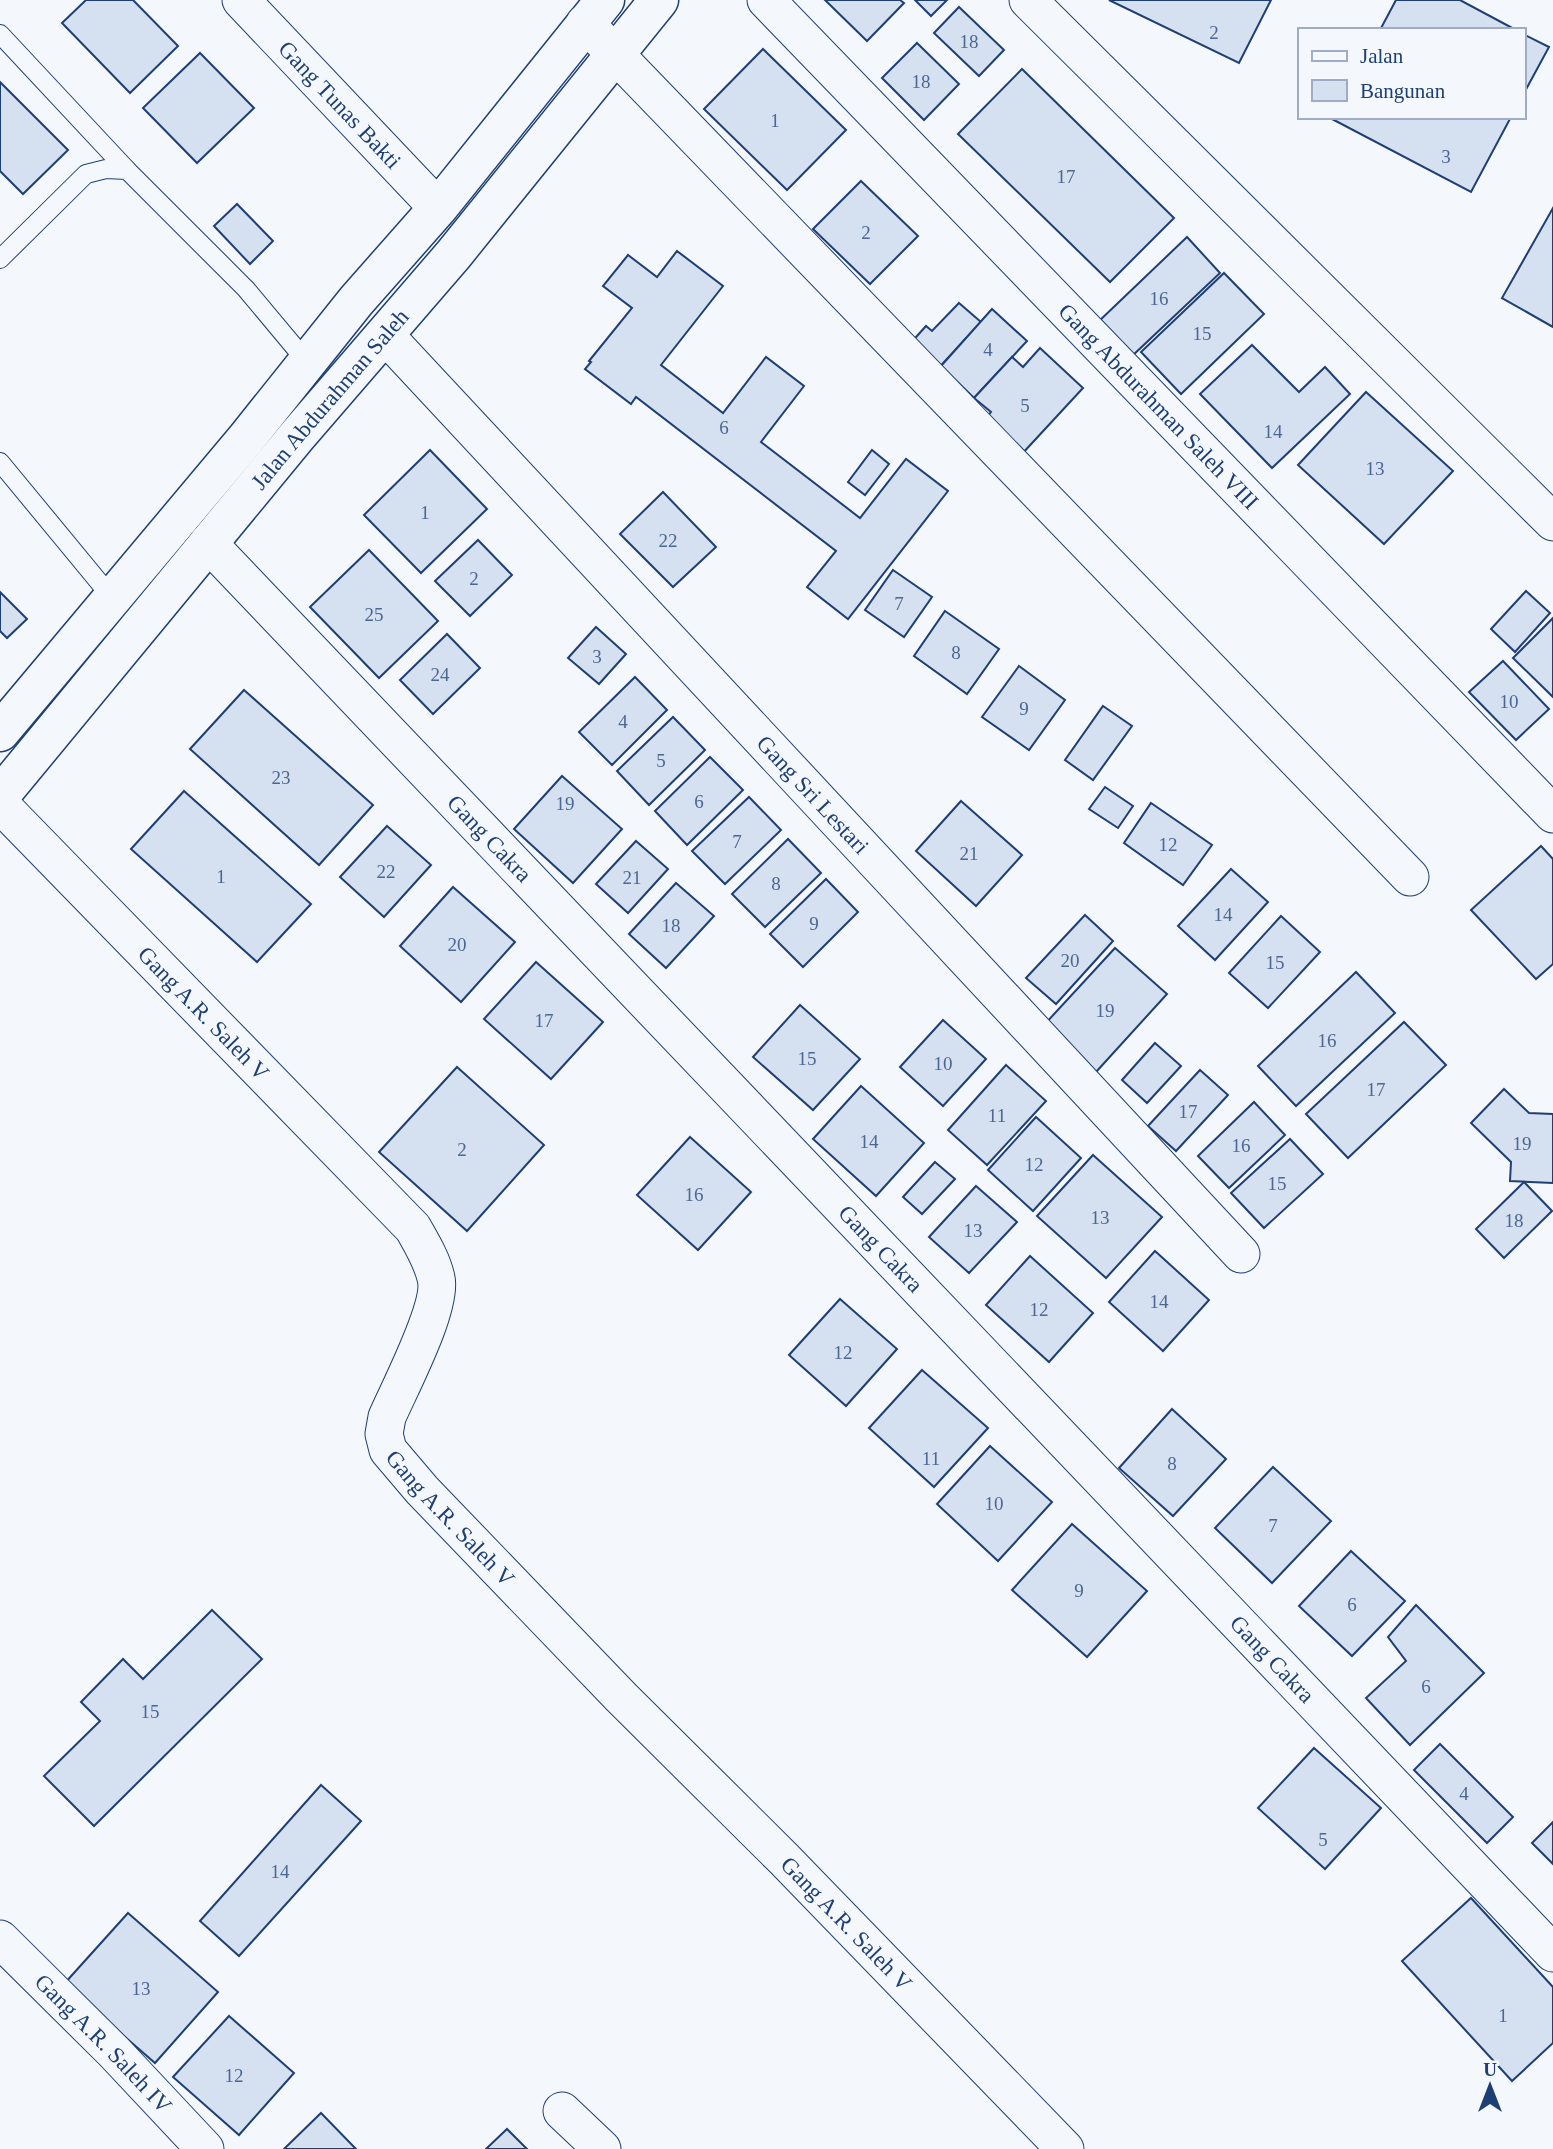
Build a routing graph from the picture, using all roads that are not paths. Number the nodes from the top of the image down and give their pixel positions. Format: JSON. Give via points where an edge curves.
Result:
{"nodes":[{"id":1,"x":241,"y":0,"type":"edge"},
{"id":2,"x":660,"y":0,"type":"edge"},
{"id":3,"x":766,"y":0,"type":"edge"},
{"id":4,"x":1028,"y":0,"type":"edge"},
{"id":5,"x":595,"y":12,"type":"edge"},
{"id":6,"x":0,"y":34,"type":"edge"},
{"id":7,"x":616,"y":54,"type":"junction"},
{"id":8,"x":127,"y":170,"type":"junction"},
{"id":9,"x":438,"y":208,"type":"junction"},
{"id":10,"x":0,"y":259,"type":"edge"},
{"id":11,"x":385,"y":335,"type":"junction"},
{"id":12,"x":307,"y":362,"type":"junction"},
{"id":13,"x":0,"y":462,"type":"edge"},
{"id":14,"x":1553,"y":522,"type":"edge"},
{"id":15,"x":208,"y":543,"type":"junction"},
{"id":16,"x":113,"y":599,"type":"junction"},
{"id":17,"x":0,"y":732,"type":"edge"},
{"id":18,"x":0,"y":796,"type":"edge"},
{"id":19,"x":0,"y":804,"type":"edge"},
{"id":20,"x":1553,"y":814,"type":"edge"},
{"id":21,"x":1410,"y":877,"type":"dead end"},
{"id":22,"x":1241,"y":1254,"type":"dead end"},
{"id":23,"x":0,"y":1939,"type":"edge"},
{"id":24,"x":1553,"y":1953,"type":"edge"},
{"id":25,"x":562,"y":2111,"type":"dead end"},
{"id":26,"x":205,"y":2149,"type":"edge"},
{"id":27,"x":602,"y":2149,"type":"edge"},
{"id":28,"x":1065,"y":2149,"type":"edge"}],
"edges":[{"from":1,"to":9,"type":"street","name":"Gang Tunas Bakti"},
{"from":2,"to":7,"type":"street","name":"Jalan Abdurahman Saleh"},
{"from":3,"to":20,"type":"street","name":"Gang Abdurahman Saleh VIII"},
{"from":4,"to":14,"type":"street"},
{"from":5,"to":7,"type":"street"},
{"from":5,"to":9,"type":"street","name":"Jalan Abdurahman Saleh"},
{"from":6,"to":8,"type":"lane"},
{"from":7,"to":11,"type":"street","name":"Jalan Abdurahman Saleh"},
{"from":7,"to":21,"type":"street"},
{"from":8,"to":10,"type":"lane","via":[[86,174]]},
{"from":8,"to":12,"type":"lane","via":[[246,289]]},
{"from":9,"to":12,"type":"street","name":"Jalan Abdurahman Saleh"},
{"from":11,"to":15,"type":"street","name":"Jalan Abdurahman Saleh"},
{"from":11,"to":22,"type":"street","name":"Gang Sri Lestari"},
{"from":12,"to":16,"type":"street","name":"Jalan Abdurahman Saleh"},
{"from":13,"to":16,"type":"lane"},
{"from":15,"to":18,"type":"street","name":"Jalan Abdurahman Saleh"},
{"from":15,"to":24,"type":"street","name":"Gang Cakra"},
{"from":16,"to":17,"type":"street","name":"Jalan Abdurahman Saleh"},
{"from":19,"to":28,"type":"street","name":"Gang A.R. Saleh V","via":[[413,1228],[437,1280],[435,1305],[387,1417],[384,1434],[388,1450],[621,1697]]},
{"from":23,"to":26,"type":"street","name":"Gang A.R. Saleh IV"},
{"from":25,"to":27,"type":"street"}]}
